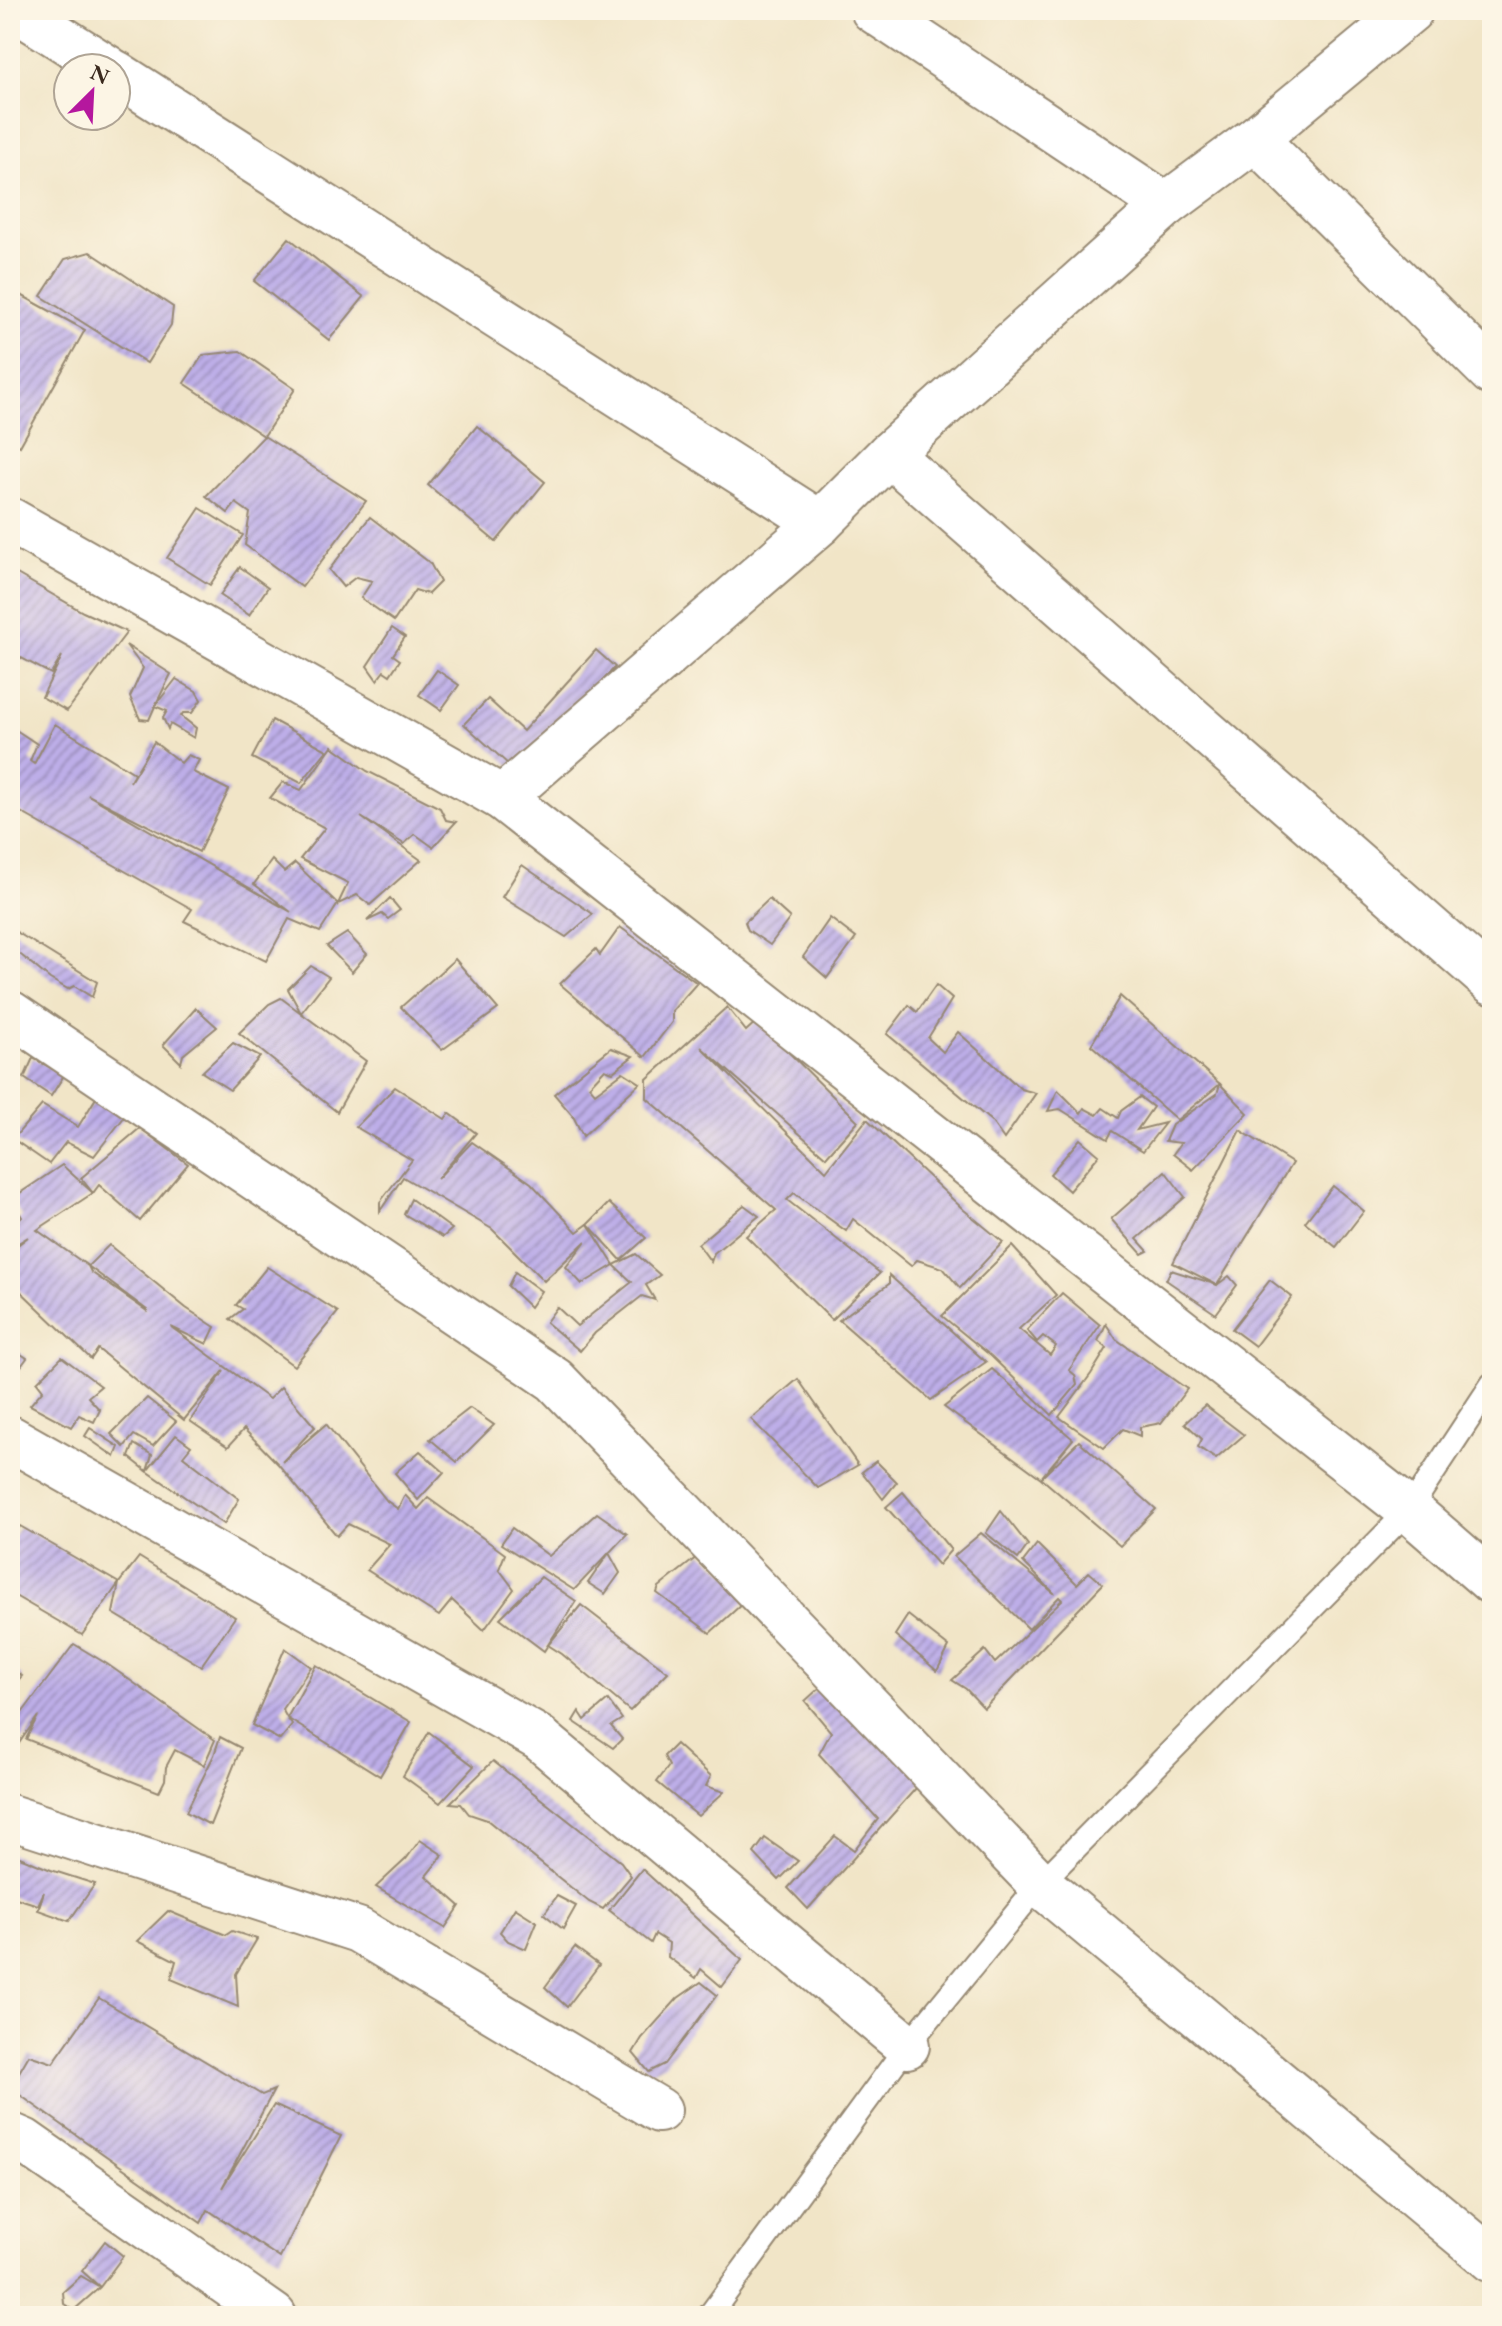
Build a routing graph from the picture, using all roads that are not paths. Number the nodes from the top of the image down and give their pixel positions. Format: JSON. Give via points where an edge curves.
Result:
{"nodes":[{"id":1,"x":17,"y":10,"type":"edge"},
{"id":2,"x":873,"y":10,"type":"edge"},
{"id":3,"x":1411,"y":10,"type":"edge"},
{"id":4,"x":83,"y":52,"type":"edge"},
{"id":5,"x":132,"y":83,"type":"edge"},
{"id":6,"x":1255,"y":139,"type":"junction"},
{"id":7,"x":1166,"y":205,"type":"junction"},
{"id":8,"x":1492,"y":373,"type":"edge"},
{"id":9,"x":889,"y":454,"type":"junction"},
{"id":10,"x":10,"y":520,"type":"edge"},
{"id":11,"x":820,"y":523,"type":"junction"},
{"id":12,"x":502,"y":798,"type":"junction"},
{"id":13,"x":1492,"y":982,"type":"edge"},
{"id":14,"x":10,"y":1013,"type":"edge"},
{"id":15,"x":1492,"y":1384,"type":"edge"},
{"id":16,"x":10,"y":1438,"type":"edge"},
{"id":17,"x":1409,"y":1510,"type":"junction"},
{"id":18,"x":1492,"y":1582,"type":"edge"},
{"id":19,"x":10,"y":1817,"type":"edge"},
{"id":20,"x":1040,"y":1884,"type":"junction"},
{"id":21,"x":907,"y":2046,"type":"junction"},
{"id":22,"x":659,"y":2110,"type":"dead end"},
{"id":23,"x":10,"y":2135,"type":"edge"},
{"id":24,"x":1492,"y":2260,"type":"edge"},
{"id":25,"x":274,"y":2316,"type":"edge"},
{"id":26,"x":709,"y":2316,"type":"edge"}],
"edges":[{"from":1,"to":4,"type":"street"},
{"from":2,"to":7,"type":"street"},
{"from":3,"to":6,"type":"street"},
{"from":5,"to":11,"type":"street"},
{"from":6,"to":7,"type":"street"},
{"from":6,"to":8,"type":"street"},
{"from":7,"to":9,"type":"street"},
{"from":9,"to":11,"type":"street"},
{"from":9,"to":13,"type":"street"},
{"from":10,"to":12,"type":"street"},
{"from":11,"to":12,"type":"street"},
{"from":12,"to":17,"type":"street"},
{"from":14,"to":20,"type":"street","via":[[555,1380]]},
{"from":15,"to":17,"type":"lane"},
{"from":16,"to":21,"type":"street","via":[[539,1738]]},
{"from":17,"to":18,"type":"street"},
{"from":17,"to":20,"type":"lane"},
{"from":19,"to":22,"type":"street","via":[[358,1930]]},
{"from":20,"to":21,"type":"lane"},
{"from":20,"to":24,"type":"street"},
{"from":21,"to":26,"type":"lane"},
{"from":23,"to":25,"type":"street"}]}
